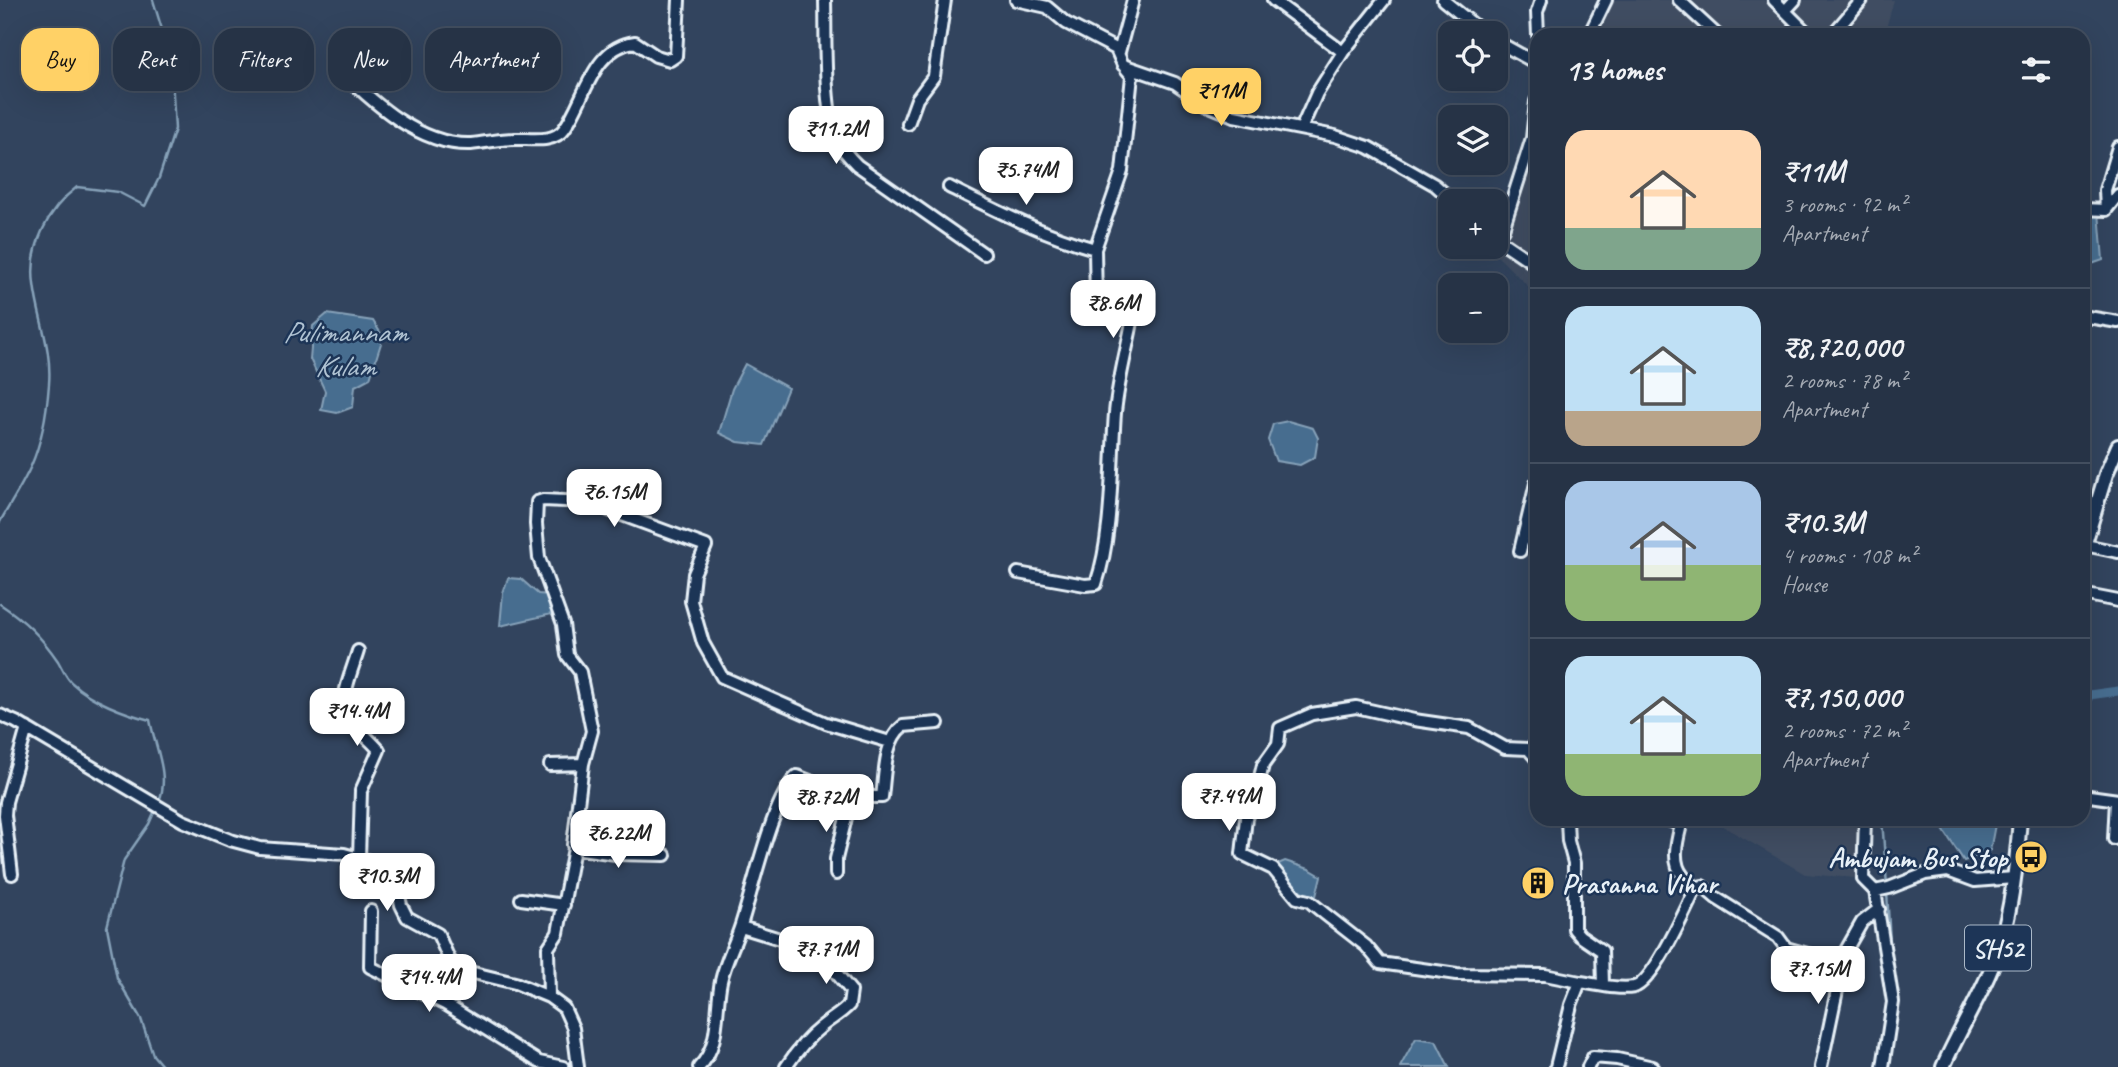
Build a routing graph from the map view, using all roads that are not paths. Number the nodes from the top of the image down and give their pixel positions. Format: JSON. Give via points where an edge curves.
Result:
{"nodes":[{"id":1,"x":679,"y":0,"type":"edge"},
{"id":2,"x":825,"y":0,"type":"edge"},
{"id":3,"x":945,"y":0,"type":"edge"},
{"id":4,"x":1016,"y":0,"type":"edge"},
{"id":5,"x":1133,"y":0,"type":"edge"},
{"id":6,"x":1273,"y":0,"type":"edge"},
{"id":7,"x":1443,"y":0,"type":"edge"},
{"id":8,"x":1541,"y":0,"type":"edge"},
{"id":9,"x":1606,"y":0,"type":"edge"},
{"id":10,"x":1679,"y":0,"type":"edge"},
{"id":11,"x":1773,"y":0,"type":"edge"},
{"id":12,"x":1795,"y":0,"type":"edge"},
{"id":13,"x":1862,"y":0,"type":"edge"},
{"id":14,"x":1377,"y":2,"type":"edge"},
{"id":15,"x":1785,"y":12,"type":"junction"},
{"id":16,"x":1470,"y":21,"type":"edge"},
{"id":17,"x":1538,"y":28,"type":"edge"},
{"id":18,"x":1592,"y":28,"type":"edge"},
{"id":19,"x":1709,"y":28,"type":"edge"},
{"id":20,"x":1802,"y":28,"type":"edge"},
{"id":21,"x":1838,"y":28,"type":"edge"},
{"id":22,"x":1508,"y":48,"type":"edge"},
{"id":23,"x":1116,"y":49,"type":"junction"},
{"id":24,"x":1343,"y":52,"type":"junction"},
{"id":25,"x":1530,"y":60,"type":"edge"},
{"id":26,"x":1123,"y":65,"type":"junction"},
{"id":27,"x":362,"y":91,"type":"edge"},
{"id":28,"x":908,"y":124,"type":"dead end"},
{"id":29,"x":1301,"y":129,"type":"junction"},
{"id":30,"x":1530,"y":144,"type":"edge"},
{"id":31,"x":2118,"y":147,"type":"edge"},
{"id":32,"x":949,"y":187,"type":"dead end"},
{"id":33,"x":1440,"y":189,"type":"edge"},
{"id":34,"x":2118,"y":195,"type":"edge"},
{"id":35,"x":2106,"y":205,"type":"junction"},
{"id":36,"x":2090,"y":208,"type":"edge"},
{"id":37,"x":1508,"y":213,"type":"edge"},
{"id":38,"x":1508,"y":246,"type":"edge"},
{"id":39,"x":1096,"y":249,"type":"junction"},
{"id":40,"x":984,"y":254,"type":"dead end"},
{"id":41,"x":1530,"y":261,"type":"edge"},
{"id":42,"x":2090,"y":317,"type":"edge"},
{"id":43,"x":2118,"y":321,"type":"edge"},
{"id":44,"x":2118,"y":446,"type":"edge"},
{"id":45,"x":1530,"y":508,"type":"edge"},
{"id":46,"x":2090,"y":529,"type":"edge"},
{"id":47,"x":2090,"y":550,"type":"edge"},
{"id":48,"x":1520,"y":551,"type":"dead end"},
{"id":49,"x":2118,"y":552,"type":"edge"},
{"id":50,"x":1018,"y":573,"type":"dead end"},
{"id":51,"x":2090,"y":596,"type":"edge"},
{"id":52,"x":2118,"y":601,"type":"edge"},
{"id":53,"x":358,"y":651,"type":"dead end"},
{"id":54,"x":0,"y":715,"type":"edge"},
{"id":55,"x":937,"y":723,"type":"dead end"},
{"id":56,"x":27,"y":728,"type":"junction"},
{"id":57,"x":890,"y":742,"type":"junction"},
{"id":58,"x":1530,"y":751,"type":"edge"},
{"id":59,"x":583,"y":764,"type":"junction"},
{"id":60,"x":550,"y":765,"type":"dead end"},
{"id":61,"x":2090,"y":796,"type":"edge"},
{"id":62,"x":851,"y":797,"type":"junction"},
{"id":63,"x":2117,"y":800,"type":"edge"},
{"id":64,"x":1567,"y":826,"type":"edge"},
{"id":65,"x":1681,"y":826,"type":"edge"},
{"id":66,"x":1865,"y":826,"type":"edge"},
{"id":67,"x":2019,"y":826,"type":"edge"},
{"id":68,"x":2114,"y":839,"type":"dead end"},
{"id":69,"x":573,"y":845,"type":"dead end"},
{"id":70,"x":665,"y":855,"type":"dead end"},
{"id":71,"x":359,"y":858,"type":"junction"},
{"id":72,"x":12,"y":874,"type":"dead end"},
{"id":73,"x":836,"y":874,"type":"dead end"},
{"id":74,"x":2014,"y":878,"type":"junction"},
{"id":75,"x":1696,"y":888,"type":"junction"},
{"id":76,"x":1875,"y":891,"type":"junction"},
{"id":77,"x":521,"y":899,"type":"dead end"},
{"id":78,"x":564,"y":905,"type":"junction"},
{"id":79,"x":1878,"y":909,"type":"junction"},
{"id":80,"x":371,"y":911,"type":"dead end"},
{"id":81,"x":741,"y":927,"type":"junction"},
{"id":82,"x":1845,"y":952,"type":"junction"},
{"id":83,"x":1580,"y":982,"type":"junction"},
{"id":84,"x":1604,"y":985,"type":"junction"},
{"id":85,"x":549,"y":997,"type":"junction"},
{"id":86,"x":563,"y":1067,"type":"edge"},
{"id":87,"x":578,"y":1067,"type":"edge"},
{"id":88,"x":699,"y":1067,"type":"edge"},
{"id":89,"x":786,"y":1067,"type":"edge"},
{"id":90,"x":1556,"y":1067,"type":"edge"},
{"id":91,"x":1588,"y":1067,"type":"edge"},
{"id":92,"x":1653,"y":1067,"type":"edge"},
{"id":93,"x":1821,"y":1067,"type":"edge"},
{"id":94,"x":1883,"y":1067,"type":"edge"},
{"id":95,"x":1943,"y":1067,"type":"edge"}],
"edges":[{"from":1,"to":27,"type":"street","via":[[676,56],[661,58],[635,42],[617,49],[596,68],[564,129],[548,139],[470,144],[430,138]]},
{"from":2,"to":40,"type":"street","via":[[829,106],[844,152]]},
{"from":3,"to":28,"type":"street","via":[[934,76],[917,99]]},
{"from":4,"to":23,"type":"street","via":[[1047,7],[1066,23]]},
{"from":5,"to":23,"type":"street","via":[[1119,52]]},
{"from":6,"to":24,"type":"street"},
{"from":7,"to":16,"type":"street"},
{"from":8,"to":17,"type":"street"},
{"from":9,"to":18,"type":"street"},
{"from":10,"to":19,"type":"street"},
{"from":11,"to":15,"type":"street"},
{"from":12,"to":15,"type":"street"},
{"from":13,"to":21,"type":"street"},
{"from":14,"to":24,"type":"street"},
{"from":15,"to":20,"type":"street"},
{"from":22,"to":25,"type":"street"},
{"from":23,"to":26,"type":"street"},
{"from":24,"to":29,"type":"street"},
{"from":26,"to":29,"type":"street","via":[[1175,83],[1205,104],[1234,116]]},
{"from":26,"to":39,"type":"street","via":[[1132,76],[1122,171]]},
{"from":29,"to":33,"type":"street","via":[[1368,147]]},
{"from":30,"to":37,"type":"street"},
{"from":31,"to":35,"type":"street","via":[[2105,190]]},
{"from":32,"to":39,"type":"street","via":[[1061,240]]},
{"from":34,"to":35,"type":"street"},
{"from":35,"to":36,"type":"street"},
{"from":38,"to":41,"type":"street"},
{"from":39,"to":50,"type":"street","via":[[1096,304],[1133,317],[1116,409],[1101,569],[1096,584],[1085,585]]},
{"from":42,"to":43,"type":"street"},
{"from":44,"to":46,"type":"main road"},
{"from":45,"to":48,"type":"street"},
{"from":47,"to":49,"type":"street"},
{"from":51,"to":52,"type":"street"},
{"from":53,"to":71,"type":"street","via":[[344,709],[379,750],[361,791]]},
{"from":54,"to":56,"type":"street"},
{"from":55,"to":57,"type":"street","via":[[903,726]]},
{"from":56,"to":71,"type":"street","via":[[205,830],[260,848]]},
{"from":56,"to":72,"type":"street","via":[[6,802]]},
{"from":57,"to":59,"type":"street","via":[[826,723],[722,677],[703,643],[691,601],[694,574],[706,546],[587,502],[543,500],[537,502],[539,558],[563,624],[567,655],[580,672],[592,731]]},
{"from":57,"to":62,"type":"street","via":[[882,797]]},
{"from":58,"to":83,"type":"street","via":[[1505,748],[1469,728],[1356,707],[1312,714],[1280,728],[1278,744],[1264,765],[1246,818],[1242,854],[1273,869],[1297,898],[1309,901],[1366,946],[1380,963],[1457,974],[1545,975]]},
{"from":59,"to":60,"type":"street"},
{"from":59,"to":69,"type":"street"},
{"from":61,"to":63,"type":"street"},
{"from":62,"to":73,"type":"street"},
{"from":62,"to":81,"type":"street","via":[[797,776],[787,785]]},
{"from":63,"to":68,"type":"street"},
{"from":64,"to":84,"type":"street","via":[[1574,863],[1574,929],[1602,951]]},
{"from":65,"to":75,"type":"street","via":[[1675,853],[1678,866]]},
{"from":66,"to":76,"type":"street","via":[[1863,879]]},
{"from":67,"to":74,"type":"main road","number":"SH52"},
{"from":70,"to":78,"type":"street","via":[[573,848]]},
{"from":71,"to":85,"type":"street","via":[[387,866],[394,873],[407,918],[438,934],[457,970],[515,983]]},
{"from":74,"to":76,"type":"street","via":[[1975,881],[1948,871]]},
{"from":74,"to":95,"type":"main road","number":"SH52","via":[[1994,960]]},
{"from":75,"to":82,"type":"street","via":[[1702,886],[1792,951],[1835,959]]},
{"from":75,"to":84,"type":"street","via":[[1674,935],[1643,983]]},
{"from":76,"to":79,"type":"street"},
{"from":77,"to":78,"type":"street"},
{"from":78,"to":85,"type":"street","via":[[558,933],[548,948]]},
{"from":79,"to":82,"type":"street","via":[[1862,922]]},
{"from":79,"to":94,"type":"street","via":[[1894,1002]]},
{"from":80,"to":86,"type":"street","via":[[370,967],[445,1004],[539,1062]]},
{"from":81,"to":88,"type":"street","via":[[721,980],[712,1048]]},
{"from":81,"to":89,"type":"street","via":[[806,947],[824,958],[851,990],[849,1005],[798,1049]]},
{"from":82,"to":93,"type":"street"},
{"from":83,"to":84,"type":"street"},
{"from":83,"to":90,"type":"street"},
{"from":85,"to":87,"type":"street","via":[[564,1008],[573,1028]]},
{"from":91,"to":92,"type":"street","via":[[1593,1057]]}]}
